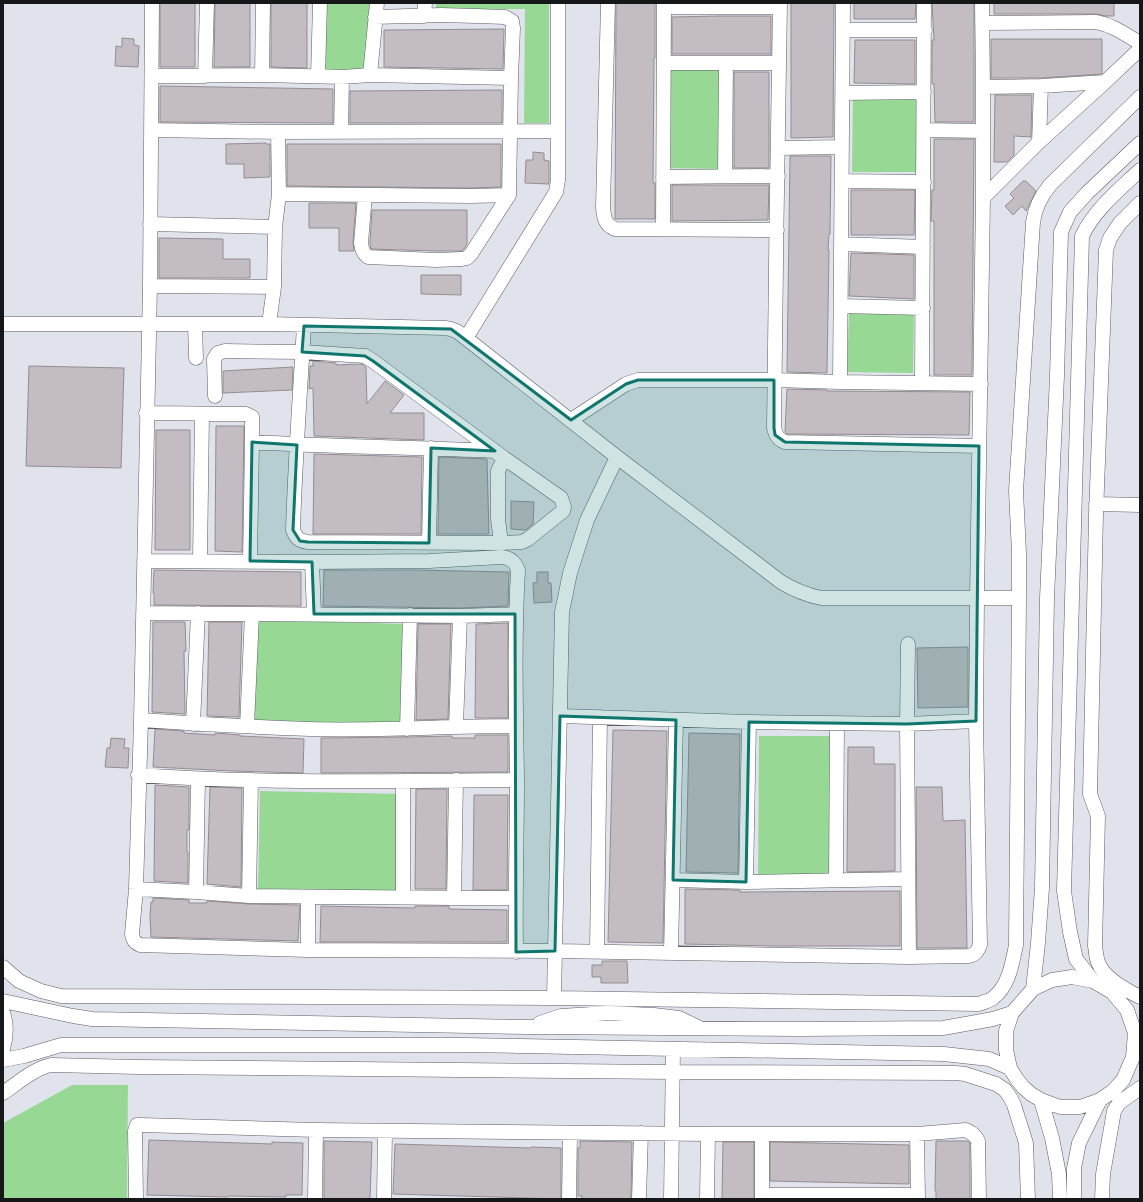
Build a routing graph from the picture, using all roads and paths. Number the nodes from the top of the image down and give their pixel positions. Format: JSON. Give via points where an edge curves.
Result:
{"nodes":[{"id":1,"x":152,"y":3,"type":"edge"},
{"id":2,"x":207,"y":3,"type":"edge"},
{"id":3,"x":263,"y":3,"type":"edge"},
{"id":4,"x":320,"y":3,"type":"edge"},
{"id":5,"x":377,"y":3,"type":"edge"},
{"id":6,"x":558,"y":3,"type":"edge"},
{"id":7,"x":608,"y":3,"type":"edge"},
{"id":8,"x":843,"y":3,"type":"edge"},
{"id":9,"x":924,"y":3,"type":"edge"},
{"id":10,"x":982,"y":3,"type":"edge"},
{"id":11,"x":664,"y":5,"type":"edge"},
{"id":12,"x":780,"y":5,"type":"edge"},
{"id":13,"x":424,"y":10,"type":"edge"},
{"id":14,"x":375,"y":17,"type":"junction"},
{"id":15,"x":982,"y":23,"type":"junction"},
{"id":16,"x":843,"y":30,"type":"junction"},
{"id":17,"x":925,"y":30,"type":"junction"},
{"id":18,"x":1140,"y":43,"type":"edge"},
{"id":19,"x":1140,"y":49,"type":"edge"},
{"id":20,"x":664,"y":63,"type":"junction"},
{"id":21,"x":726,"y":63,"type":"junction"},
{"id":22,"x":779,"y":63,"type":"junction"},
{"id":23,"x":262,"y":75,"type":"junction"},
{"id":24,"x":370,"y":75,"type":"junction"},
{"id":25,"x":152,"y":76,"type":"junction"},
{"id":26,"x":205,"y":76,"type":"junction"},
{"id":27,"x":318,"y":76,"type":"junction"},
{"id":28,"x":342,"y":77,"type":"junction"},
{"id":29,"x":511,"y":78,"type":"junction"},
{"id":30,"x":1105,"y":82,"type":"junction"},
{"id":31,"x":983,"y":86,"type":"junction"},
{"id":32,"x":1041,"y":86,"type":"junction"},
{"id":33,"x":924,"y":92,"type":"junction"},
{"id":34,"x":843,"y":93,"type":"junction"},
{"id":35,"x":1140,"y":97,"type":"edge"},
{"id":36,"x":151,"y":130,"type":"junction"},
{"id":37,"x":924,"y":130,"type":"junction"},
{"id":38,"x":984,"y":130,"type":"junction"},
{"id":39,"x":341,"y":131,"type":"junction"},
{"id":40,"x":511,"y":131,"type":"junction"},
{"id":41,"x":558,"y":131,"type":"junction"},
{"id":42,"x":278,"y":132,"type":"junction"},
{"id":43,"x":1039,"y":142,"type":"junction"},
{"id":44,"x":1140,"y":143,"type":"edge"},
{"id":45,"x":842,"y":147,"type":"junction"},
{"id":46,"x":778,"y":148,"type":"junction"},
{"id":47,"x":1140,"y":170,"type":"edge"},
{"id":48,"x":725,"y":176,"type":"junction"},
{"id":49,"x":778,"y":176,"type":"junction"},
{"id":50,"x":663,"y":177,"type":"junction"},
{"id":51,"x":842,"y":181,"type":"junction"},
{"id":52,"x":924,"y":182,"type":"junction"},
{"id":53,"x":280,"y":194,"type":"junction"},
{"id":54,"x":365,"y":195,"type":"junction"},
{"id":55,"x":509,"y":195,"type":"junction"},
{"id":56,"x":983,"y":198,"type":"junction"},
{"id":57,"x":1140,"y":203,"type":"edge"},
{"id":58,"x":150,"y":224,"type":"junction"},
{"id":59,"x":275,"y":227,"type":"junction"},
{"id":60,"x":663,"y":229,"type":"junction"},
{"id":61,"x":777,"y":230,"type":"junction"},
{"id":62,"x":841,"y":244,"type":"junction"},
{"id":63,"x":923,"y":246,"type":"junction"},
{"id":64,"x":150,"y":286,"type":"junction"},
{"id":65,"x":274,"y":287,"type":"junction"},
{"id":66,"x":840,"y":306,"type":"junction"},
{"id":67,"x":922,"y":308,"type":"junction"},
{"id":68,"x":3,"y":324,"type":"edge"},
{"id":69,"x":149,"y":324,"type":"junction"},
{"id":70,"x":195,"y":324,"type":"junction"},
{"id":71,"x":269,"y":324,"type":"junction"},
{"id":72,"x":304,"y":326,"type":"junction"},
{"id":73,"x":466,"y":338,"type":"junction"},
{"id":74,"x":302,"y":352,"type":"junction"},
{"id":75,"x":196,"y":358,"type":"dead end"},
{"id":76,"x":774,"y":380,"type":"junction"},
{"id":77,"x":840,"y":382,"type":"junction"},
{"id":78,"x":922,"y":383,"type":"junction"},
{"id":79,"x":981,"y":384,"type":"junction"},
{"id":80,"x":214,"y":396,"type":"dead end"},
{"id":81,"x":146,"y":413,"type":"junction"},
{"id":82,"x":202,"y":414,"type":"junction"},
{"id":83,"x":571,"y":420,"type":"junction"},
{"id":84,"x":252,"y":442,"type":"junction"},
{"id":85,"x":297,"y":445,"type":"junction"},
{"id":86,"x":979,"y":446,"type":"junction"},
{"id":87,"x":431,"y":448,"type":"junction"},
{"id":88,"x":500,"y":454,"type":"junction"},
{"id":89,"x":617,"y":457,"type":"junction"},
{"id":90,"x":1096,"y":504,"type":"junction"},
{"id":91,"x":1140,"y":505,"type":"edge"},
{"id":92,"x":429,"y":542,"type":"junction"},
{"id":93,"x":501,"y":543,"type":"junction"},
{"id":94,"x":144,"y":561,"type":"junction"},
{"id":95,"x":200,"y":561,"type":"junction"},
{"id":96,"x":250,"y":561,"type":"junction"},
{"id":97,"x":312,"y":562,"type":"junction"},
{"id":98,"x":977,"y":598,"type":"junction"},
{"id":99,"x":1019,"y":598,"type":"junction"},
{"id":100,"x":143,"y":613,"type":"junction"},
{"id":101,"x":198,"y":613,"type":"junction"},
{"id":102,"x":252,"y":614,"type":"junction"},
{"id":103,"x":314,"y":614,"type":"junction"},
{"id":104,"x":516,"y":614,"type":"junction"},
{"id":105,"x":410,"y":615,"type":"junction"},
{"id":106,"x":460,"y":616,"type":"junction"},
{"id":107,"x":908,"y":644,"type":"dead end"},
{"id":108,"x":560,"y":716,"type":"junction"},
{"id":109,"x":600,"y":717,"type":"junction"},
{"id":110,"x":141,"y":720,"type":"junction"},
{"id":111,"x":676,"y":720,"type":"junction"},
{"id":112,"x":976,"y":721,"type":"junction"},
{"id":113,"x":749,"y":722,"type":"junction"},
{"id":114,"x":837,"y":722,"type":"junction"},
{"id":115,"x":193,"y":724,"type":"junction"},
{"id":116,"x":907,"y":724,"type":"junction"},
{"id":117,"x":247,"y":726,"type":"junction"},
{"id":118,"x":456,"y":726,"type":"junction"},
{"id":119,"x":516,"y":726,"type":"junction"},
{"id":120,"x":407,"y":729,"type":"junction"},
{"id":121,"x":138,"y":775,"type":"junction"},
{"id":122,"x":198,"y":779,"type":"junction"},
{"id":123,"x":251,"y":780,"type":"junction"},
{"id":124,"x":456,"y":780,"type":"junction"},
{"id":125,"x":517,"y":780,"type":"junction"},
{"id":126,"x":403,"y":781,"type":"junction"},
{"id":127,"x":907,"y":879,"type":"junction"},
{"id":128,"x":673,"y":880,"type":"junction"},
{"id":129,"x":836,"y":880,"type":"junction"},
{"id":130,"x":746,"y":882,"type":"junction"},
{"id":131,"x":136,"y":889,"type":"junction"},
{"id":132,"x":196,"y":892,"type":"junction"},
{"id":133,"x":249,"y":896,"type":"junction"},
{"id":134,"x":403,"y":897,"type":"junction"},
{"id":135,"x":308,"y":898,"type":"junction"},
{"id":136,"x":454,"y":898,"type":"junction"},
{"id":137,"x":515,"y":898,"type":"junction"},
{"id":138,"x":308,"y":950,"type":"junction"},
{"id":139,"x":555,"y":951,"type":"junction"},
{"id":140,"x":516,"y":952,"type":"junction"},
{"id":141,"x":597,"y":952,"type":"junction"},
{"id":142,"x":671,"y":953,"type":"junction"},
{"id":143,"x":908,"y":957,"type":"junction"},
{"id":144,"x":3,"y":967,"type":"edge"},
{"id":145,"x":1093,"y":981,"type":"junction"},
{"id":146,"x":1033,"y":989,"type":"junction"},
{"id":147,"x":117,"y":996,"type":"junction"},
{"id":148,"x":1140,"y":997,"type":"edge"},
{"id":149,"x":554,"y":998,"type":"junction"},
{"id":150,"x":3,"y":1000,"type":"edge"},
{"id":151,"x":1127,"y":1010,"type":"junction"},
{"id":152,"x":3,"y":1013,"type":"edge"},
{"id":153,"x":1012,"y":1013,"type":"junction"},
{"id":154,"x":1140,"y":1018,"type":"edge"},
{"id":155,"x":92,"y":1019,"type":"junction"},
{"id":156,"x":138,"y":1045,"type":"junction"},
{"id":157,"x":3,"y":1049,"type":"edge"},
{"id":158,"x":673,"y":1049,"type":"junction"},
{"id":159,"x":3,"y":1060,"type":"edge"},
{"id":160,"x":138,"y":1067,"type":"junction"},
{"id":161,"x":1010,"y":1068,"type":"junction"},
{"id":162,"x":1140,"y":1070,"type":"edge"},
{"id":163,"x":673,"y":1072,"type":"junction"},
{"id":164,"x":1123,"y":1080,"type":"junction"},
{"id":165,"x":1140,"y":1088,"type":"edge"},
{"id":166,"x":3,"y":1093,"type":"edge"},
{"id":167,"x":1041,"y":1100,"type":"junction"},
{"id":168,"x":1100,"y":1100,"type":"junction"},
{"id":169,"x":316,"y":1130,"type":"junction"},
{"id":170,"x":385,"y":1131,"type":"junction"},
{"id":171,"x":570,"y":1133,"type":"junction"},
{"id":172,"x":640,"y":1133,"type":"junction"},
{"id":173,"x":672,"y":1134,"type":"junction"},
{"id":174,"x":708,"y":1134,"type":"junction"},
{"id":175,"x":762,"y":1134,"type":"junction"},
{"id":176,"x":917,"y":1134,"type":"junction"},
{"id":177,"x":762,"y":1197,"type":"edge"},
{"id":178,"x":855,"y":1197,"type":"edge"},
{"id":179,"x":918,"y":1197,"type":"edge"},
{"id":180,"x":136,"y":1199,"type":"edge"},
{"id":181,"x":314,"y":1199,"type":"edge"},
{"id":182,"x":384,"y":1199,"type":"edge"},
{"id":183,"x":569,"y":1199,"type":"edge"},
{"id":184,"x":639,"y":1199,"type":"edge"},
{"id":185,"x":671,"y":1199,"type":"edge"},
{"id":186,"x":707,"y":1199,"type":"edge"},
{"id":187,"x":979,"y":1199,"type":"edge"},
{"id":188,"x":1028,"y":1199,"type":"edge"},
{"id":189,"x":1060,"y":1199,"type":"edge"},
{"id":190,"x":1074,"y":1199,"type":"edge"},
{"id":191,"x":1102,"y":1199,"type":"edge"}],
"edges":[{"from":1,"to":25,"type":"street"},
{"from":2,"to":26,"type":"street"},
{"from":3,"to":23,"type":"street"},
{"from":4,"to":27,"type":"street"},
{"from":5,"to":14,"type":"street"},
{"from":6,"to":41,"type":"street"},
{"from":7,"to":60,"type":"street","via":[[603,217],[605,223],[616,229]]},
{"from":8,"to":16,"type":"street"},
{"from":9,"to":17,"type":"street"},
{"from":10,"to":15,"type":"street"},
{"from":11,"to":12,"type":"street"},
{"from":11,"to":20,"type":"street"},
{"from":12,"to":22,"type":"street"},
{"from":13,"to":14,"type":"street"},
{"from":13,"to":29,"type":"street","via":[[510,19],[513,28]]},
{"from":14,"to":24,"type":"street"},
{"from":15,"to":18,"type":"street","via":[[1104,23]]},
{"from":15,"to":31,"type":"street"},
{"from":16,"to":17,"type":"street"},
{"from":16,"to":34,"type":"street"},
{"from":17,"to":33,"type":"street"},
{"from":19,"to":30,"type":"street"},
{"from":20,"to":21,"type":"street"},
{"from":20,"to":50,"type":"street"},
{"from":21,"to":22,"type":"street"},
{"from":21,"to":48,"type":"street"},
{"from":22,"to":46,"type":"street"},
{"from":23,"to":26,"type":"street"},
{"from":23,"to":27,"type":"street"},
{"from":24,"to":28,"type":"street"},
{"from":24,"to":29,"type":"street"},
{"from":25,"to":26,"type":"street"},
{"from":25,"to":36,"type":"street"},
{"from":27,"to":28,"type":"street"},
{"from":28,"to":39,"type":"street"},
{"from":29,"to":40,"type":"street"},
{"from":30,"to":32,"type":"street"},
{"from":30,"to":43,"type":"street"},
{"from":31,"to":32,"type":"street"},
{"from":31,"to":38,"type":"street"},
{"from":32,"to":43,"type":"street"},
{"from":33,"to":34,"type":"street"},
{"from":33,"to":37,"type":"street"},
{"from":34,"to":45,"type":"street"},
{"from":35,"to":99,"type":"street","via":[[1056,178],[1043,193],[1035,211],[1030,246],[1016,491]]},
{"from":36,"to":42,"type":"street"},
{"from":36,"to":58,"type":"street"},
{"from":37,"to":38,"type":"street"},
{"from":37,"to":52,"type":"street"},
{"from":38,"to":56,"type":"street"},
{"from":39,"to":40,"type":"street"},
{"from":39,"to":42,"type":"street"},
{"from":40,"to":41,"type":"street"},
{"from":40,"to":55,"type":"street"},
{"from":41,"to":73,"type":"street","via":[[558,187],[554,197]]},
{"from":42,"to":53,"type":"street"},
{"from":43,"to":56,"type":"street"},
{"from":44,"to":146,"type":"street","via":[[1070,212],[1061,232],[1047,598],[1042,888]]},
{"from":45,"to":46,"type":"street"},
{"from":45,"to":51,"type":"street"},
{"from":46,"to":49,"type":"street"},
{"from":47,"to":145,"type":"street","via":[[1101,207],[1088,223],[1082,236],[1064,891],[1076,959]]},
{"from":48,"to":49,"type":"street"},
{"from":48,"to":50,"type":"street"},
{"from":49,"to":61,"type":"street"},
{"from":50,"to":60,"type":"street"},
{"from":51,"to":52,"type":"street"},
{"from":51,"to":62,"type":"street"},
{"from":52,"to":63,"type":"street"},
{"from":53,"to":54,"type":"street"},
{"from":53,"to":59,"type":"street"},
{"from":54,"to":55,"type":"street"},
{"from":54,"to":55,"type":"street","via":[[361,243],[364,254],[368,257],[436,260],[462,259],[472,254]]},
{"from":56,"to":79,"type":"street"},
{"from":57,"to":90,"type":"street","via":[[1120,223],[1106,250]]},
{"from":58,"to":59,"type":"street"},
{"from":58,"to":64,"type":"street"},
{"from":59,"to":65,"type":"street"},
{"from":60,"to":61,"type":"street"},
{"from":61,"to":76,"type":"street"},
{"from":62,"to":63,"type":"street"},
{"from":62,"to":66,"type":"street"},
{"from":63,"to":67,"type":"street"},
{"from":64,"to":65,"type":"street"},
{"from":64,"to":69,"type":"street"},
{"from":65,"to":71,"type":"street"},
{"from":66,"to":67,"type":"street"},
{"from":66,"to":77,"type":"street"},
{"from":67,"to":78,"type":"street"},
{"from":68,"to":69,"type":"street"},
{"from":69,"to":70,"type":"street"},
{"from":69,"to":81,"type":"street"},
{"from":70,"to":71,"type":"street"},
{"from":70,"to":75,"type":"street"},
{"from":71,"to":72,"type":"street"},
{"from":72,"to":73,"type":"street","via":[[445,328]]},
{"from":72,"to":74,"type":"street"},
{"from":73,"to":83,"type":"street"},
{"from":74,"to":80,"type":"street","via":[[218,353],[214,359]]},
{"from":74,"to":85,"type":"street"},
{"from":74,"to":88,"type":"street","via":[[365,356],[373,360]]},
{"from":76,"to":77,"type":"street"},
{"from":76,"to":83,"type":"street","via":[[638,380],[626,384]]},
{"from":76,"to":86,"type":"street","via":[[775,435],[785,442]]},
{"from":77,"to":78,"type":"street"},
{"from":78,"to":79,"type":"street"},
{"from":79,"to":86,"type":"street"},
{"from":81,"to":82,"type":"street"},
{"from":81,"to":94,"type":"street"},
{"from":82,"to":84,"type":"street","via":[[246,414],[252,417]]},
{"from":82,"to":95,"type":"street"},
{"from":83,"to":89,"type":"street"},
{"from":84,"to":85,"type":"street"},
{"from":84,"to":96,"type":"street"},
{"from":85,"to":87,"type":"street"},
{"from":85,"to":92,"type":"street","via":[[293,530],[300,541]]},
{"from":86,"to":98,"type":"street"},
{"from":87,"to":88,"type":"street"},
{"from":87,"to":92,"type":"street"},
{"from":88,"to":93,"type":"street","via":[[498,519]]},
{"from":88,"to":93,"type":"street","via":[[560,498],[564,507],[560,514],[528,539],[522,542]]},
{"from":89,"to":98,"type":"street","via":[[781,582],[809,595],[821,598]]},
{"from":89,"to":108,"type":"street","via":[[587,520],[570,573],[562,612]]},
{"from":90,"to":91,"type":"street"},
{"from":90,"to":148,"type":"street","via":[[1090,794],[1098,816],[1095,946],[1098,962],[1107,975],[1124,989]]},
{"from":92,"to":93,"type":"street"},
{"from":94,"to":95,"type":"street"},
{"from":94,"to":100,"type":"street"},
{"from":95,"to":96,"type":"street"},
{"from":96,"to":97,"type":"street"},
{"from":97,"to":103,"type":"street"},
{"from":97,"to":104,"type":"street","via":[[508,558],[516,564],[518,570]]},
{"from":98,"to":99,"type":"street"},
{"from":98,"to":112,"type":"street"},
{"from":99,"to":149,"type":"street","via":[[1016,946],[1010,974],[993,999],[978,1004]]},
{"from":100,"to":101,"type":"street"},
{"from":100,"to":110,"type":"street"},
{"from":101,"to":102,"type":"street"},
{"from":101,"to":115,"type":"street"},
{"from":102,"to":103,"type":"street"},
{"from":102,"to":117,"type":"street"},
{"from":103,"to":105,"type":"street"},
{"from":104,"to":106,"type":"street"},
{"from":104,"to":119,"type":"street"},
{"from":105,"to":106,"type":"street"},
{"from":105,"to":120,"type":"street"},
{"from":106,"to":118,"type":"street"},
{"from":107,"to":116,"type":"street"},
{"from":108,"to":109,"type":"street"},
{"from":108,"to":139,"type":"street"},
{"from":109,"to":111,"type":"street"},
{"from":109,"to":141,"type":"street"},
{"from":110,"to":115,"type":"street"},
{"from":110,"to":121,"type":"street"},
{"from":111,"to":113,"type":"street"},
{"from":111,"to":128,"type":"street"},
{"from":112,"to":116,"type":"street"},
{"from":112,"to":143,"type":"street","via":[[980,945],[974,955]]},
{"from":113,"to":114,"type":"street"},
{"from":113,"to":130,"type":"street"},
{"from":114,"to":116,"type":"street"},
{"from":114,"to":129,"type":"street"},
{"from":115,"to":117,"type":"street"},
{"from":116,"to":127,"type":"street"},
{"from":117,"to":120,"type":"street"},
{"from":118,"to":119,"type":"street"},
{"from":118,"to":120,"type":"street"},
{"from":119,"to":125,"type":"street"},
{"from":121,"to":122,"type":"street"},
{"from":121,"to":131,"type":"street"},
{"from":122,"to":123,"type":"street"},
{"from":122,"to":132,"type":"street"},
{"from":123,"to":126,"type":"street"},
{"from":123,"to":133,"type":"street"},
{"from":124,"to":125,"type":"street"},
{"from":124,"to":126,"type":"street"},
{"from":124,"to":136,"type":"street"},
{"from":125,"to":137,"type":"street"},
{"from":126,"to":134,"type":"street"},
{"from":127,"to":129,"type":"street"},
{"from":127,"to":143,"type":"street"},
{"from":128,"to":130,"type":"street"},
{"from":128,"to":142,"type":"street"},
{"from":129,"to":130,"type":"street"},
{"from":131,"to":132,"type":"street"},
{"from":131,"to":138,"type":"street","via":[[132,934],[133,940],[140,945]]},
{"from":132,"to":133,"type":"street"},
{"from":133,"to":135,"type":"street"},
{"from":134,"to":135,"type":"street"},
{"from":134,"to":136,"type":"street"},
{"from":135,"to":138,"type":"street"},
{"from":136,"to":137,"type":"street"},
{"from":137,"to":140,"type":"street"},
{"from":138,"to":140,"type":"street"},
{"from":139,"to":140,"type":"street"},
{"from":139,"to":141,"type":"street"},
{"from":139,"to":149,"type":"street"},
{"from":141,"to":142,"type":"street"},
{"from":142,"to":143,"type":"street"},
{"from":144,"to":147,"type":"street","via":[[19,981],[41,991],[61,996]]},
{"from":145,"to":146,"type":"street","via":[[1072,977],[1052,980]]},
{"from":145,"to":151,"type":"street","via":[[1112,992]]},
{"from":146,"to":153,"type":"street"},
{"from":147,"to":149,"type":"street"},
{"from":147,"to":155,"type":"street"},
{"from":150,"to":155,"type":"street"},
{"from":151,"to":154,"type":"street"},
{"from":151,"to":164,"type":"street","via":[[1135,1033],[1134,1058]]},
{"from":152,"to":157,"type":"street","via":[[6,1040]]},
{"from":153,"to":155,"type":"street","via":[[943,1028],[800,1029]]},
{"from":153,"to":161,"type":"street","via":[[1006,1031],[1006,1050]]},
{"from":156,"to":158,"type":"street","via":[[464,1045]]},
{"from":156,"to":159,"type":"street","via":[[61,1044]]},
{"from":156,"to":160,"type":"street"},
{"from":158,"to":161,"type":"street","via":[[944,1054],[989,1059]]},
{"from":158,"to":163,"type":"street"},
{"from":160,"to":163,"type":"street"},
{"from":160,"to":166,"type":"street","via":[[51,1065],[36,1070]]},
{"from":161,"to":167,"type":"street","via":[[1023,1087]]},
{"from":162,"to":164,"type":"street"},
{"from":163,"to":173,"type":"street"},
{"from":163,"to":188,"type":"street","via":[[956,1073],[987,1080],[1005,1090],[1014,1105],[1026,1143]]},
{"from":164,"to":168,"type":"street"},
{"from":165,"to":191,"type":"street","via":[[1119,1103],[1114,1111],[1103,1174]]},
{"from":167,"to":168,"type":"street","via":[[1060,1107],[1080,1107]]},
{"from":167,"to":189,"type":"street","via":[[1059,1174]]},
{"from":168,"to":190,"type":"street","via":[[1079,1143],[1074,1168]]},
{"from":169,"to":170,"type":"street"},
{"from":169,"to":180,"type":"street","via":[[137,1126],[134,1131]]},
{"from":169,"to":181,"type":"street"},
{"from":170,"to":171,"type":"street"},
{"from":170,"to":182,"type":"street"},
{"from":171,"to":172,"type":"street"},
{"from":171,"to":183,"type":"street"},
{"from":172,"to":173,"type":"street"},
{"from":172,"to":184,"type":"street"},
{"from":173,"to":174,"type":"street"},
{"from":173,"to":185,"type":"street"},
{"from":174,"to":175,"type":"street"},
{"from":174,"to":186,"type":"street"},
{"from":175,"to":176,"type":"street"},
{"from":175,"to":177,"type":"street"},
{"from":176,"to":179,"type":"street"},
{"from":176,"to":187,"type":"street","via":[[966,1130],[976,1136],[979,1148]]},
{"from":177,"to":178,"type":"street"},
{"from":178,"to":179,"type":"street"}]}
